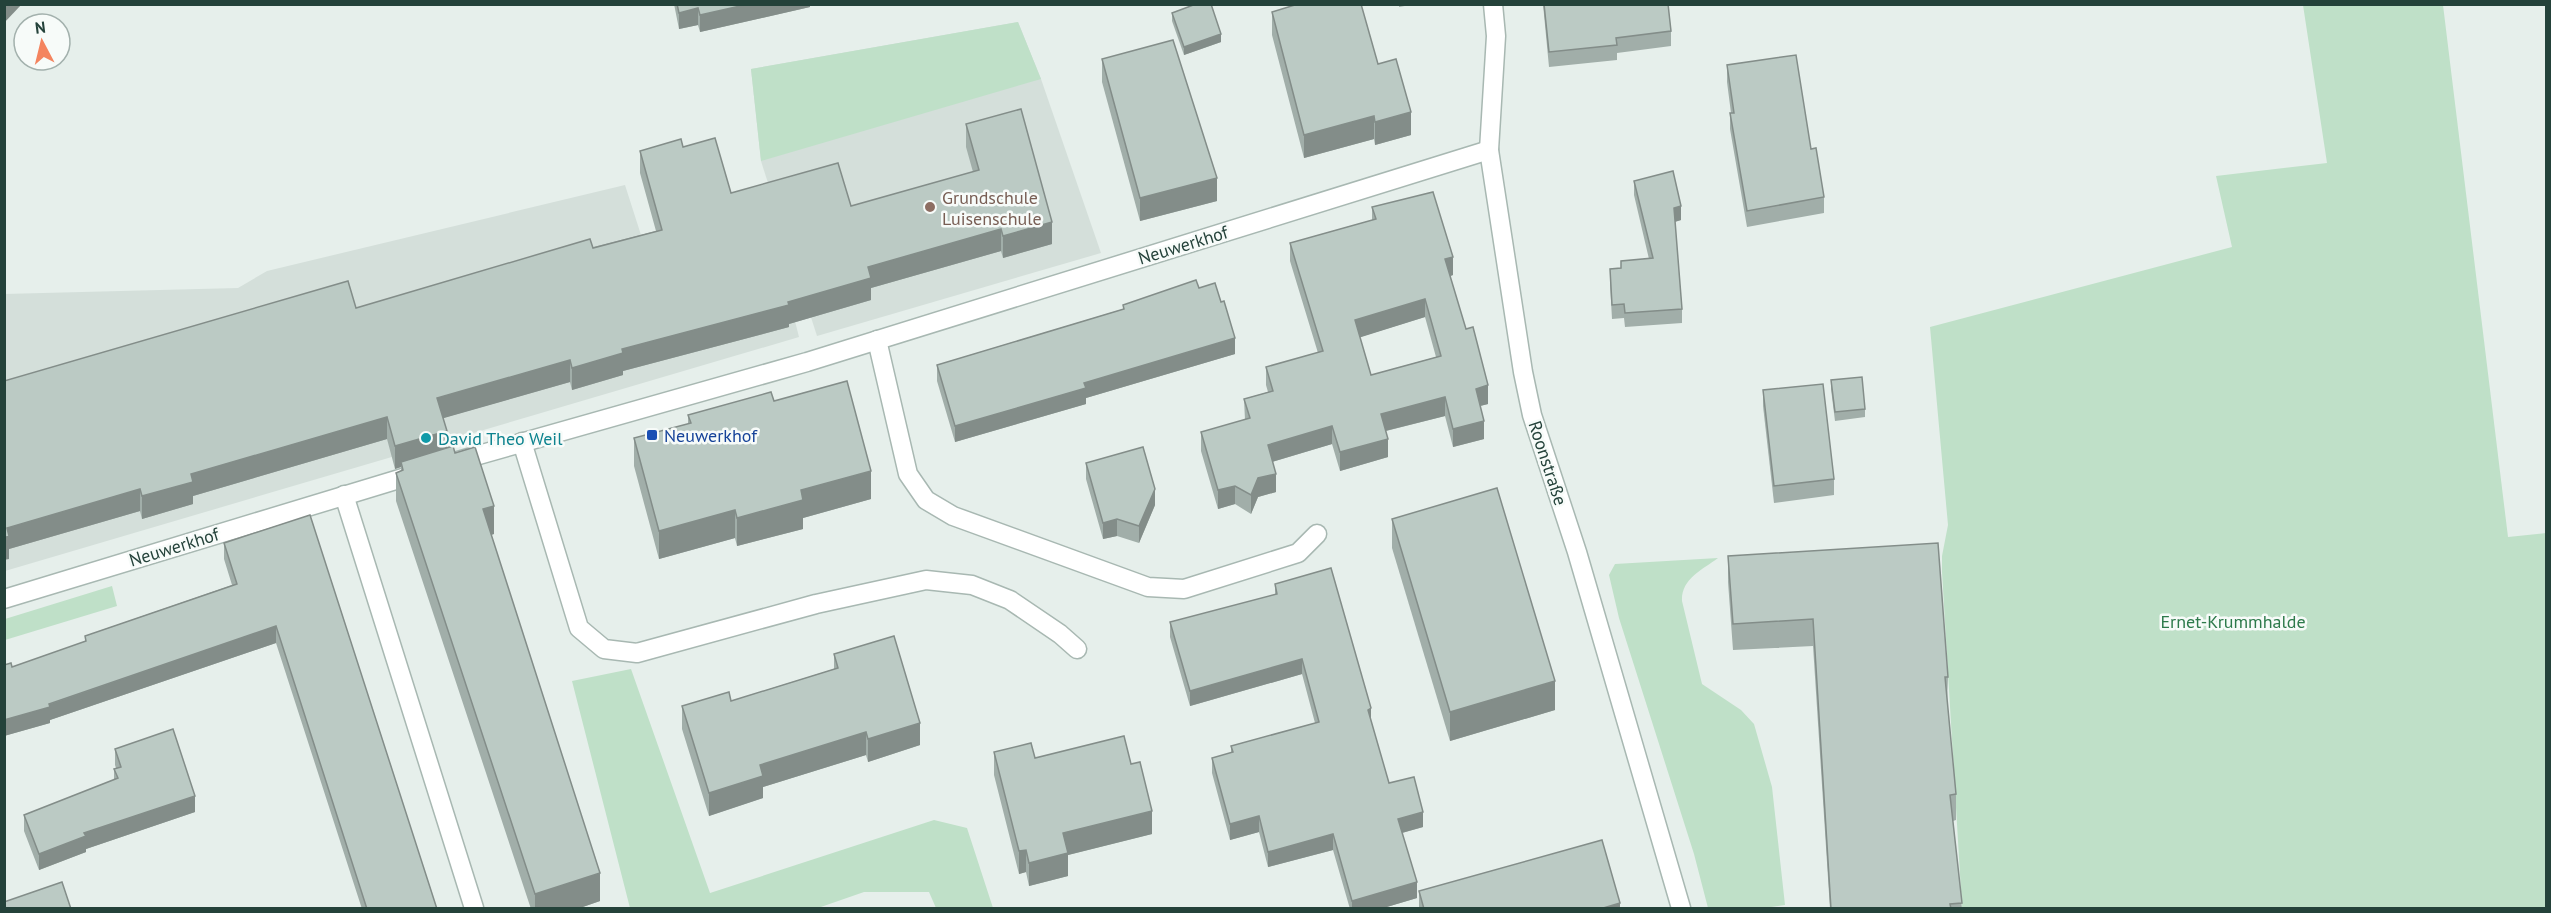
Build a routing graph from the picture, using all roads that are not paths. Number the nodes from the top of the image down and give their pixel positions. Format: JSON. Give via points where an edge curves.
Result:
{"nodes":[{"id":1,"x":1493,"y":4,"type":"edge"},
{"id":2,"x":1489,"y":150,"type":"junction"},
{"id":3,"x":877,"y":340,"type":"junction"},
{"id":4,"x":522,"y":442,"type":"junction"},
{"id":5,"x":344,"y":495,"type":"junction"},
{"id":6,"x":1317,"y":534,"type":"dead end"},
{"id":7,"x":4,"y":599,"type":"edge"},
{"id":8,"x":1077,"y":649,"type":"dead end"},
{"id":9,"x":474,"y":909,"type":"edge"},
{"id":10,"x":1681,"y":909,"type":"edge"}],
"edges":[{"from":1,"to":2,"type":"street","name":"Roonstraße","via":[[1496,36]]},
{"from":2,"to":3,"type":"street","name":"Neuwerkhof"},
{"from":2,"to":10,"type":"street","name":"Roonstraße","via":[[1532,414],[1577,552]]},
{"from":3,"to":4,"type":"street","name":"Neuwerkhof"},
{"from":3,"to":6,"type":"street","via":[[908,474],[926,500],[953,516],[1148,587],[1184,589],[1298,553]]},
{"from":4,"to":5,"type":"street","name":"Neuwerkhof"},
{"from":4,"to":8,"type":"street","via":[[579,628],[604,649],[637,653],[816,604],[926,580],[972,585],[1010,600]]},
{"from":5,"to":7,"type":"street","name":"Neuwerkhof"},
{"from":5,"to":9,"type":"street"}]}
